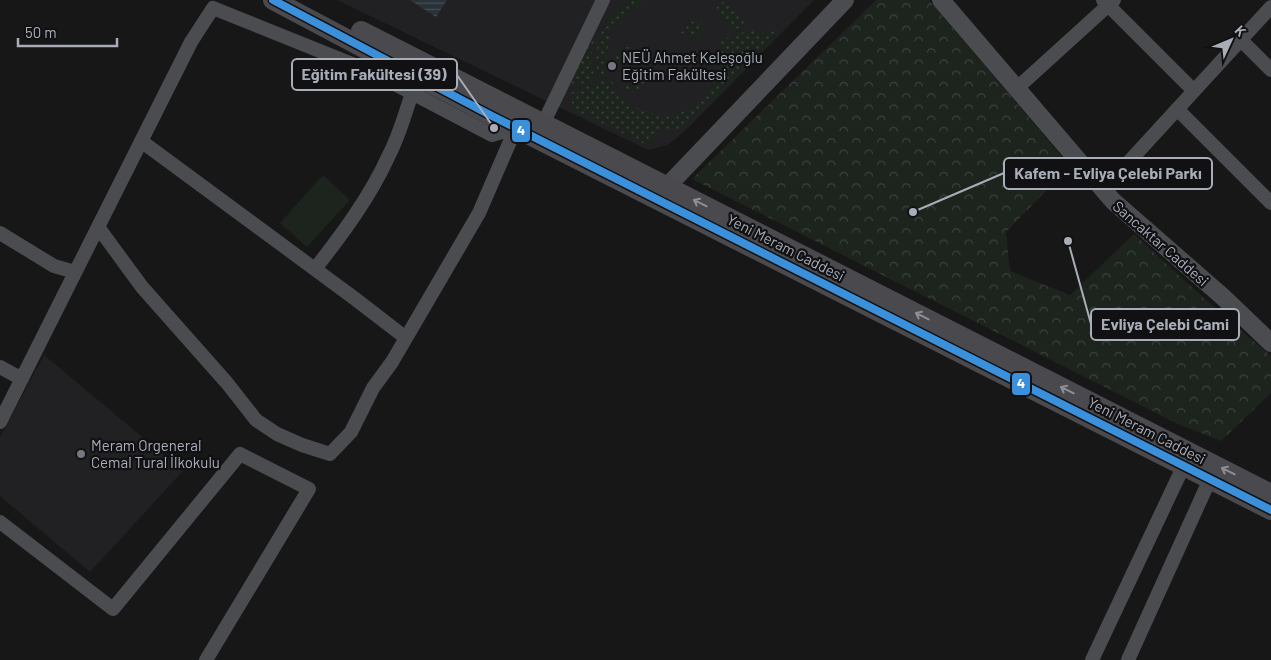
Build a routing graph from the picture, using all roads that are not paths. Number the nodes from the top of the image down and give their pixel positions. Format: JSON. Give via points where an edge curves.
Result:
{"nodes":[{"id":1,"x":273,"y":0,"type":"edge"},
{"id":2,"x":301,"y":0,"type":"edge"},
{"id":3,"x":603,"y":0,"type":"edge"},
{"id":4,"x":845,"y":0,"type":"edge"},
{"id":5,"x":941,"y":0,"type":"edge"},
{"id":6,"x":1109,"y":2,"type":"edge"},
{"id":7,"x":1271,"y":7,"type":"edge"},
{"id":8,"x":1241,"y":40,"type":"junction"},
{"id":9,"x":1271,"y":70,"type":"edge"},
{"id":10,"x":1016,"y":89,"type":"junction"},
{"id":11,"x":1194,"y":91,"type":"junction"},
{"id":12,"x":412,"y":93,"type":"junction"},
{"id":13,"x":1177,"y":109,"type":"junction"},
{"id":14,"x":519,"y":121,"type":"junction"},
{"id":15,"x":544,"y":124,"type":"junction"},
{"id":16,"x":141,"y":141,"type":"junction"},
{"id":17,"x":1103,"y":190,"type":"junction"},
{"id":18,"x":661,"y":192,"type":"junction"},
{"id":19,"x":1271,"y":203,"type":"edge"},
{"id":20,"x":98,"y":228,"type":"junction"},
{"id":21,"x":0,"y":234,"type":"edge"},
{"id":22,"x":315,"y":269,"type":"junction"},
{"id":23,"x":76,"y":272,"type":"junction"},
{"id":24,"x":406,"y":338,"type":"junction"},
{"id":25,"x":1271,"y":343,"type":"edge"},
{"id":26,"x":0,"y":367,"type":"edge"},
{"id":27,"x":22,"y":379,"type":"junction"},
{"id":28,"x":0,"y":422,"type":"edge"},
{"id":29,"x":1184,"y":465,"type":"junction"},
{"id":30,"x":1210,"y":479,"type":"junction"},
{"id":31,"x":1271,"y":494,"type":"edge"},
{"id":32,"x":1271,"y":510,"type":"edge"},
{"id":33,"x":0,"y":522,"type":"edge"},
{"id":34,"x":206,"y":660,"type":"edge"},
{"id":35,"x":1092,"y":660,"type":"edge"},
{"id":36,"x":1128,"y":660,"type":"edge"}],
"edges":[{"from":1,"to":14,"type":"main road","name":"Yeni Meram Caddesi"},
{"from":2,"to":14,"type":"main road","name":"Yeni Meram Caddesi"},
{"from":3,"to":15,"type":"street"},
{"from":4,"to":18,"type":"street"},
{"from":5,"to":10,"type":"street","name":"Sancaktar Caddesi"},
{"from":6,"to":10,"type":"street"},
{"from":6,"to":11,"type":"street"},
{"from":7,"to":8,"type":"street"},
{"from":8,"to":9,"type":"street"},
{"from":8,"to":11,"type":"street"},
{"from":10,"to":17,"type":"street","name":"Sancaktar Caddesi"},
{"from":11,"to":13,"type":"street"},
{"from":12,"to":14,"type":"street","via":[[492,135]]},
{"from":12,"to":16,"type":"street","via":[[372,72],[213,8],[191,42]]},
{"from":12,"to":22,"type":"street","via":[[390,155],[376,181],[357,214]]},
{"from":13,"to":17,"type":"street"},
{"from":13,"to":19,"type":"street"},
{"from":14,"to":15,"type":"main road","name":"Yeni Meram Caddesi"},
{"from":14,"to":18,"type":"main road","name":"Yeni Meram Caddesi"},
{"from":14,"to":24,"type":"street","via":[[479,213]]},
{"from":15,"to":18,"type":"main road","name":"Yeni Meram Caddesi"},
{"from":16,"to":20,"type":"street"},
{"from":16,"to":22,"type":"street"},
{"from":17,"to":25,"type":"street","name":"Sancaktar Caddesi"},
{"from":18,"to":29,"type":"main road","name":"Yeni Meram Caddesi"},
{"from":31,"to":18,"type":"main road","name":"Yeni Meram Caddesi","one_way":true},
{"from":20,"to":23,"type":"street"},
{"from":20,"to":24,"type":"street","via":[[142,287],[256,420],[302,445],[330,454],[351,432],[373,388]]},
{"from":21,"to":23,"type":"street","via":[[54,266]]},
{"from":22,"to":24,"type":"street"},
{"from":23,"to":27,"type":"street"},
{"from":26,"to":27,"type":"street"},
{"from":27,"to":28,"type":"street"},
{"from":29,"to":30,"type":"main road","name":"Yeni Meram Caddesi"},
{"from":29,"to":35,"type":"street"},
{"from":30,"to":32,"type":"main road","name":"Yeni Meram Caddesi"},
{"from":30,"to":36,"type":"street"},
{"from":33,"to":34,"type":"street","via":[[112,609],[240,454],[309,489]]}]}
